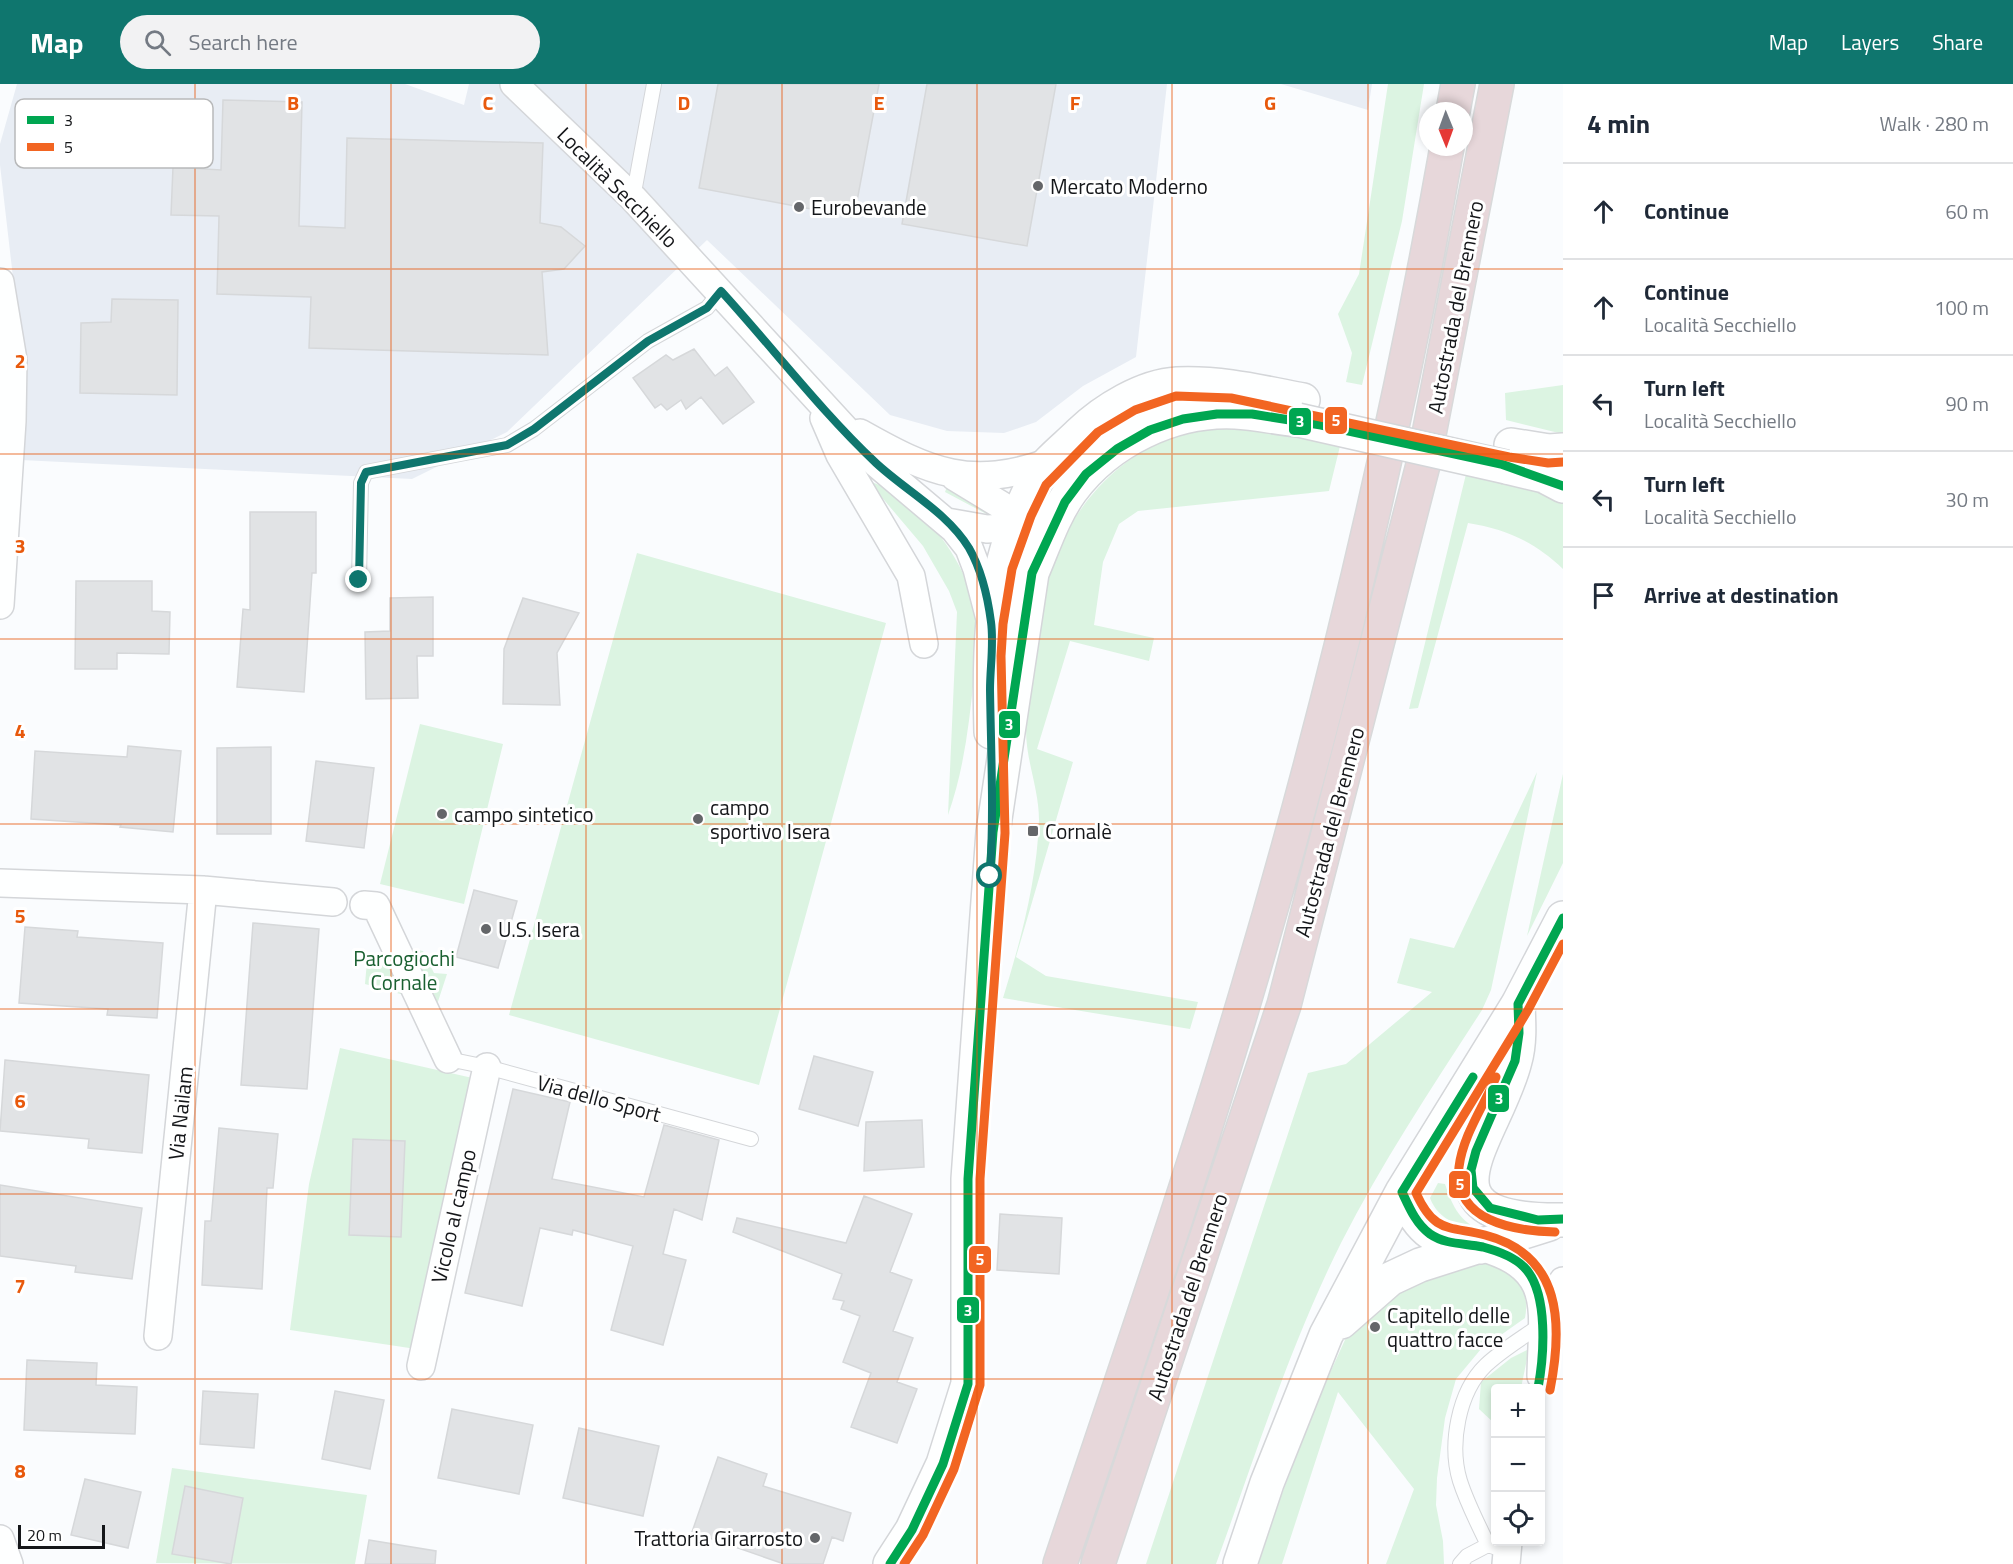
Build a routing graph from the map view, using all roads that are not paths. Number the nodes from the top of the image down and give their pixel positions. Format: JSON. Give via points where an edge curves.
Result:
{"nodes":[{"id":1,"x":514,"y":84,"type":"edge"},
{"id":2,"x":654,"y":84,"type":"edge"},
{"id":3,"x":1458,"y":84,"type":"edge"},
{"id":4,"x":1497,"y":84,"type":"edge"},
{"id":5,"x":1455,"y":102,"type":"edge"},
{"id":6,"x":1445,"y":156,"type":"edge"},
{"id":7,"x":633,"y":198,"type":"junction"},
{"id":8,"x":0,"y":282,"type":"edge"},
{"id":9,"x":721,"y":291,"type":"junction"},
{"id":10,"x":818,"y":403,"type":"junction"},
{"id":11,"x":1301,"y":410,"type":"junction"},
{"id":12,"x":1563,"y":450,"type":"edge"},
{"id":13,"x":1509,"y":456,"type":"junction"},
{"id":14,"x":1050,"y":462,"type":"junction"},
{"id":15,"x":949,"y":473,"type":"junction"},
{"id":16,"x":1563,"y":486,"type":"edge"},
{"id":17,"x":1071,"y":491,"type":"junction"},
{"id":18,"x":946,"y":522,"type":"junction"},
{"id":19,"x":1016,"y":523,"type":"junction"},
{"id":20,"x":1032,"y":573,"type":"junction"},
{"id":21,"x":359,"y":580,"type":"dead end"},
{"id":22,"x":0,"y":605,"type":"edge"},
{"id":23,"x":991,"y":623,"type":"junction"},
{"id":24,"x":924,"y":644,"type":"dead end"},
{"id":25,"x":993,"y":832,"type":"junction"},
{"id":26,"x":0,"y":883,"type":"edge"},
{"id":27,"x":203,"y":890,"type":"junction"},
{"id":28,"x":333,"y":902,"type":"dead end"},
{"id":29,"x":364,"y":905,"type":"dead end"},
{"id":30,"x":1563,"y":918,"type":"edge"},
{"id":31,"x":1518,"y":1004,"type":"junction"},
{"id":32,"x":448,"y":1059,"type":"joint"},
{"id":33,"x":487,"y":1067,"type":"junction"},
{"id":34,"x":751,"y":1139,"type":"dead end"},
{"id":35,"x":1402,"y":1192,"type":"junction"},
{"id":36,"x":1563,"y":1221,"type":"edge"},
{"id":37,"x":1480,"y":1247,"type":"junction"},
{"id":38,"x":1563,"y":1281,"type":"edge"},
{"id":39,"x":1542,"y":1324,"type":"junction"},
{"id":40,"x":1326,"y":1335,"type":"junction"},
{"id":41,"x":158,"y":1336,"type":"dead end"},
{"id":42,"x":421,"y":1366,"type":"dead end"},
{"id":43,"x":1540,"y":1382,"type":"edge"},
{"id":44,"x":0,"y":1539,"type":"edge"},
{"id":45,"x":1502,"y":1550,"type":"edge"},
{"id":46,"x":9,"y":1564,"type":"edge"},
{"id":47,"x":890,"y":1564,"type":"edge"},
{"id":48,"x":1060,"y":1564,"type":"edge"},
{"id":49,"x":1098,"y":1564,"type":"edge"},
{"id":50,"x":1240,"y":1564,"type":"edge"},
{"id":51,"x":1460,"y":1564,"type":"edge"}],
"edges":[{"from":1,"to":7,"type":"street","name":"Località Secchiello"},
{"from":2,"to":7,"type":"lane"},
{"from":3,"to":5,"type":"highway"},
{"from":4,"to":49,"type":"highway","name":"Autostrada del Brennero","via":[[1424,465],[1284,1005]]},
{"from":6,"to":48,"type":"highway","name":"Autostrada del Brennero","via":[[1396,405],[1324,712],[1248,988]]},
{"from":7,"to":9,"type":"street","name":"Località Secchiello"},
{"from":8,"to":22,"type":"street","via":[[13,360]]},
{"from":9,"to":10,"type":"street","name":"Località Secchiello"},
{"from":9,"to":21,"type":"lane","via":[[707,308],[648,341],[534,429],[507,445],[366,472],[361,483]]},
{"from":10,"to":15,"type":"street","name":"Località Secchiello","via":[[841,423],[884,448]]},
{"from":10,"to":18,"type":"street","name":"Località Secchiello","via":[[877,464]]},
{"from":10,"to":24,"type":"street","via":[[840,455],[911,576]]},
{"from":11,"to":13,"type":"street","bridge":true},
{"from":11,"to":14,"type":"street","via":[[1232,386],[1174,384],[1130,399],[1090,423]]},
{"from":11,"to":17,"type":"street","via":[[1178,418],[1130,440],[1089,471]]},
{"from":12,"to":13,"type":"street"},
{"from":13,"to":16,"type":"street"},
{"from":14,"to":15,"type":"street","name":"Località Secchiello","via":[[1000,477]]},
{"from":14,"to":19,"type":"street","via":[[1036,478]]},
{"from":15,"to":19,"type":"street","name":"Località Secchiello","via":[[1006,508]]},
{"from":17,"to":19,"type":"street","via":[[1035,519]]},
{"from":17,"to":20,"type":"street","via":[[1044,540]]},
{"from":18,"to":19,"type":"street","via":[[987,529]]},
{"from":18,"to":23,"type":"street","name":"Località Secchiello","via":[[969,549]]},
{"from":19,"to":20,"type":"street","name":"Località Secchiello","via":[[1028,546]]},
{"from":19,"to":23,"type":"street","via":[[1000,566]]},
{"from":20,"to":25,"type":"street"},
{"from":23,"to":25,"type":"street"},
{"from":25,"to":47,"type":"street","via":[[968,1179],[968,1384],[943,1464],[912,1530]]},
{"from":26,"to":27,"type":"street"},
{"from":27,"to":28,"type":"street"},
{"from":27,"to":41,"type":"street","name":"Via Nailam"},
{"from":29,"to":32,"type":"street","via":[[376,906]]},
{"from":30,"to":31,"type":"street"},
{"from":31,"to":35,"type":"street"},
{"from":31,"to":36,"type":"street","via":[[1515,1061],[1476,1151],[1471,1170],[1473,1188],[1490,1208],[1503,1213]]},
{"from":32,"to":33,"type":"lane","name":"Via dello Sport"},
{"from":33,"to":34,"type":"lane","name":"Via dello Sport"},
{"from":33,"to":42,"type":"street","name":"Vicolo al campo"},
{"from":35,"to":37,"type":"street","via":[[1415,1219],[1430,1234],[1450,1243]]},
{"from":35,"to":40,"type":"street"},
{"from":36,"to":37,"type":"street"},
{"from":37,"to":39,"type":"street","via":[[1517,1261],[1534,1277]]},
{"from":37,"to":40,"type":"street","via":[[1420,1265],[1390,1280]]},
{"from":38,"to":43,"type":"street"},
{"from":39,"to":43,"type":"street"},
{"from":39,"to":45,"type":"lane","via":[[1486,1365],[1468,1388],[1461,1415],[1457,1446],[1460,1479]]},
{"from":40,"to":50,"type":"street","via":[[1267,1483]]},
{"from":44,"to":46,"type":"street"},
{"from":45,"to":51,"type":"lane","via":[[1467,1556]]}]}
